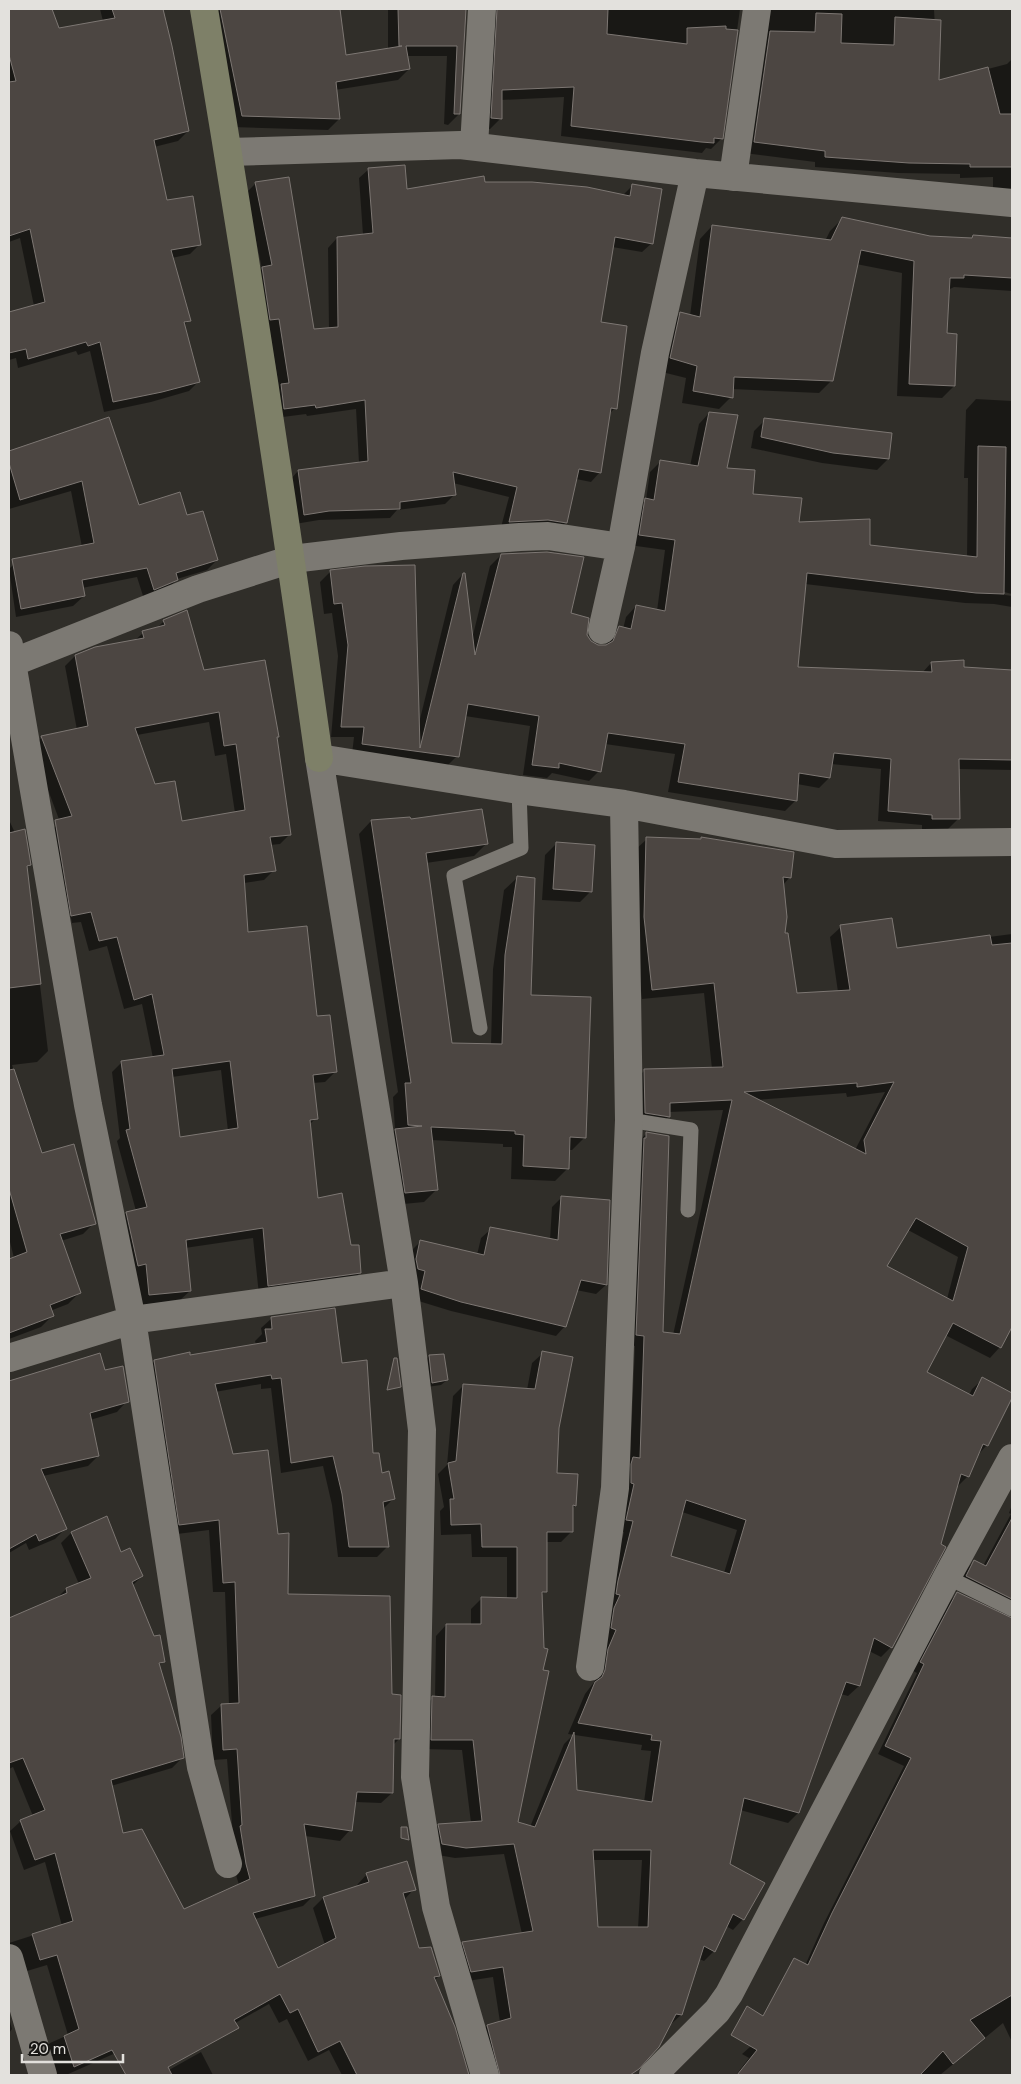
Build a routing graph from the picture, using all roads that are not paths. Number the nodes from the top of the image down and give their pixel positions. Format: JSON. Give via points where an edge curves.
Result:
{"nodes":[{"id":1,"x":204,"y":9,"type":"edge"},
{"id":2,"x":482,"y":9,"type":"edge"},
{"id":3,"x":757,"y":9,"type":"edge"},
{"id":4,"x":474,"y":146,"type":"junction"},
{"id":5,"x":228,"y":152,"type":"junction"},
{"id":6,"x":694,"y":173,"type":"junction"},
{"id":7,"x":732,"y":176,"type":"junction"},
{"id":8,"x":1012,"y":203,"type":"edge"},
{"id":9,"x":621,"y":547,"type":"junction"},
{"id":10,"x":292,"y":560,"type":"junction"},
{"id":11,"x":602,"y":630,"type":"dead end"},
{"id":12,"x":10,"y":657,"type":"edge"},
{"id":13,"x":319,"y":758,"type":"junction"},
{"id":14,"x":520,"y":790,"type":"junction"},
{"id":15,"x":624,"y":804,"type":"junction"},
{"id":16,"x":1012,"y":842,"type":"edge"},
{"id":17,"x":480,"y":1028,"type":"dead end"},
{"id":18,"x":629,"y":1120,"type":"junction"},
{"id":19,"x":688,"y":1210,"type":"dead end"},
{"id":20,"x":404,"y":1283,"type":"junction"},
{"id":21,"x":132,"y":1320,"type":"junction"},
{"id":22,"x":9,"y":1358,"type":"edge"},
{"id":23,"x":1012,"y":1458,"type":"edge"},
{"id":24,"x":947,"y":1577,"type":"junction"},
{"id":25,"x":1012,"y":1609,"type":"edge"},
{"id":26,"x":590,"y":1667,"type":"dead end"},
{"id":27,"x":228,"y":1864,"type":"dead end"},
{"id":28,"x":9,"y":1958,"type":"edge"},
{"id":29,"x":43,"y":2075,"type":"edge"},
{"id":30,"x":485,"y":2075,"type":"edge"},
{"id":31,"x":653,"y":2075,"type":"edge"}],
"edges":[{"from":1,"to":5,"type":"street"},
{"from":2,"to":4,"type":"street"},
{"from":3,"to":7,"type":"street"},
{"from":4,"to":5,"type":"street"},
{"from":4,"to":6,"type":"street"},
{"from":5,"to":10,"type":"street"},
{"from":6,"to":7,"type":"street"},
{"from":6,"to":9,"type":"street","via":[[655,353]]},
{"from":7,"to":8,"type":"street"},
{"from":9,"to":10,"type":"street","via":[[548,536],[520,537],[401,546]]},
{"from":9,"to":11,"type":"street"},
{"from":10,"to":12,"type":"street","via":[[198,589]]},
{"from":10,"to":13,"type":"street"},
{"from":12,"to":21,"type":"street","via":[[88,1104]]},
{"from":13,"to":14,"type":"street"},
{"from":13,"to":20,"type":"street"},
{"from":14,"to":15,"type":"street"},
{"from":14,"to":17,"type":"lane","via":[[521,848],[454,876]]},
{"from":15,"to":16,"type":"street","via":[[836,844]]},
{"from":15,"to":18,"type":"street"},
{"from":18,"to":19,"type":"lane","via":[[691,1130]]},
{"from":18,"to":26,"type":"street","via":[[614,1488]]},
{"from":20,"to":21,"type":"street"},
{"from":20,"to":30,"type":"street","via":[[422,1430],[416,1777],[436,1907]]},
{"from":21,"to":22,"type":"street"},
{"from":21,"to":27,"type":"street","via":[[202,1767]]},
{"from":23,"to":24,"type":"street"},
{"from":24,"to":25,"type":"lane"},
{"from":24,"to":31,"type":"street","via":[[729,1994],[717,2011]]},
{"from":28,"to":29,"type":"street"}]}
